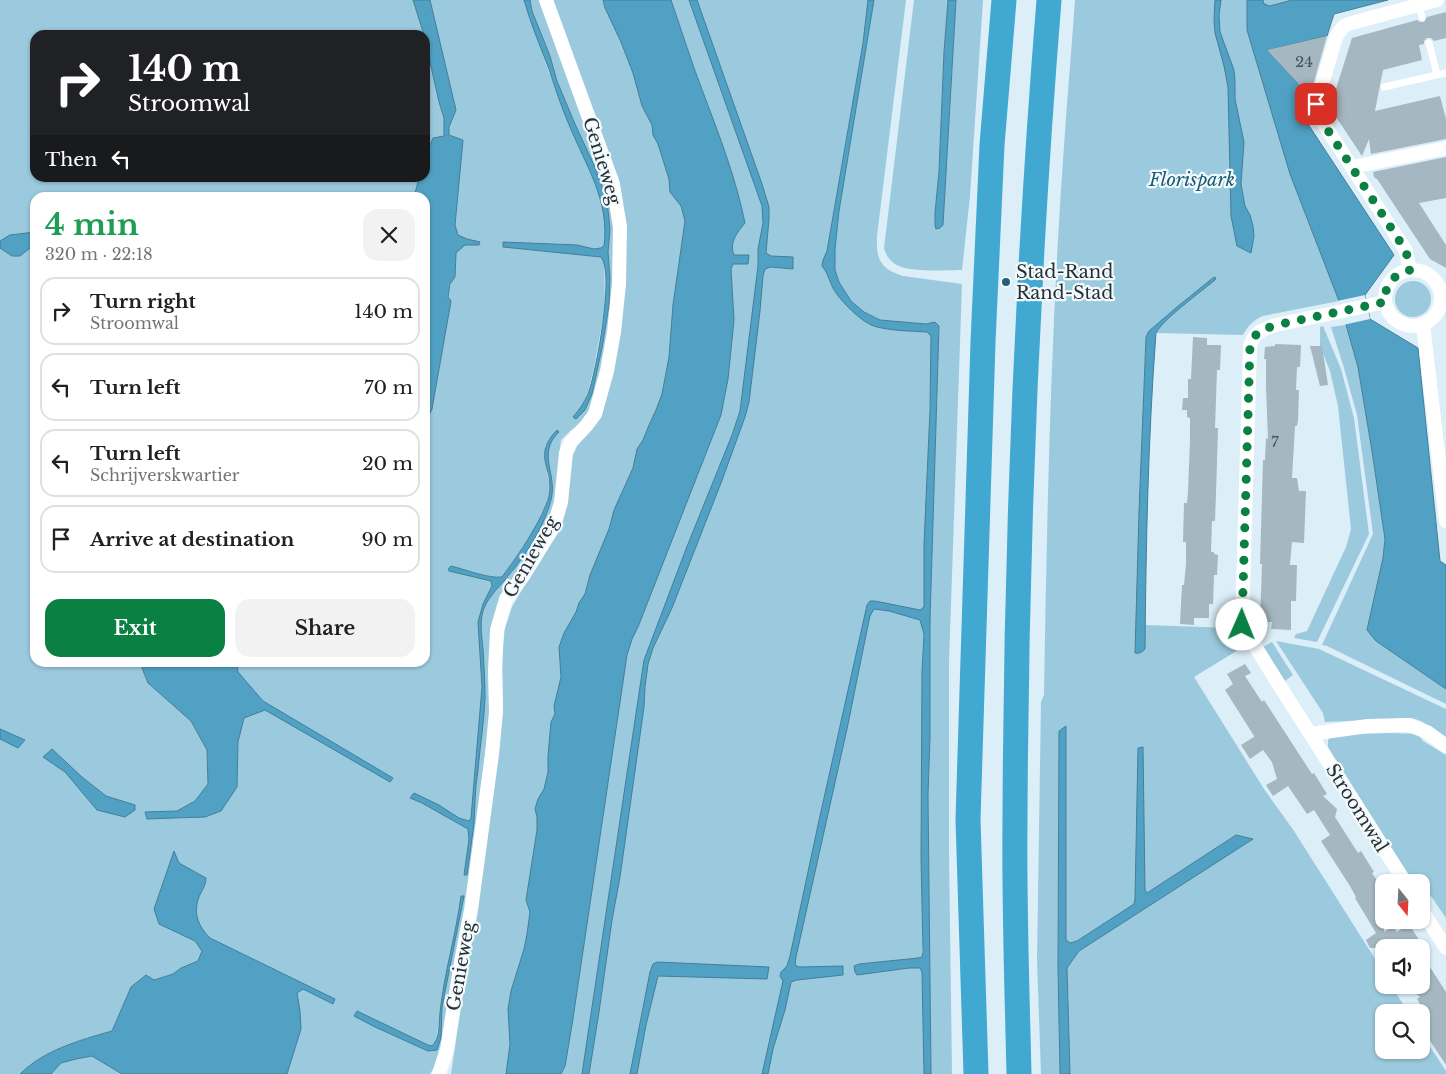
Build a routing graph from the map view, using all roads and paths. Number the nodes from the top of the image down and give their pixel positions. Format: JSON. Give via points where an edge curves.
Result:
{"nodes":[{"id":1,"x":546,"y":0,"type":"edge"},
{"id":2,"x":1004,"y":0,"type":"edge"},
{"id":3,"x":1049,"y":0,"type":"edge"},
{"id":4,"x":1436,"y":0,"type":"edge"},
{"id":5,"x":1429,"y":44,"type":"dead end"},
{"id":6,"x":1446,"y":73,"type":"edge"},
{"id":7,"x":1437,"y":75,"type":"junction"},
{"id":8,"x":1384,"y":87,"type":"dead end"},
{"id":9,"x":1446,"y":148,"type":"edge"},
{"id":10,"x":1352,"y":167,"type":"junction"},
{"id":11,"x":1410,"y":270,"type":"junction"},
{"id":12,"x":1443,"y":291,"type":"edge"},
{"id":13,"x":1385,"y":302,"type":"junction"},
{"id":14,"x":1423,"y":324,"type":"junction"},
{"id":15,"x":1441,"y":437,"type":"edge"},
{"id":16,"x":1446,"y":521,"type":"edge"},
{"id":17,"x":1310,"y":734,"type":"junction"},
{"id":18,"x":1446,"y":746,"type":"edge"},
{"id":19,"x":1400,"y":874,"type":"edge"},
{"id":20,"x":1430,"y":923,"type":"edge"},
{"id":21,"x":1446,"y":948,"type":"edge"},
{"id":22,"x":439,"y":1074,"type":"edge"},
{"id":23,"x":976,"y":1074,"type":"edge"},
{"id":24,"x":1019,"y":1074,"type":"edge"}],
"edges":[{"from":1,"to":22,"type":"street","name":"Genieweg","via":[[613,184],[620,227],[620,284],[609,361],[595,414],[571,442],[565,459],[561,502],[554,526],[506,599],[496,630],[496,712],[490,764],[471,910],[447,1049]]},
{"from":2,"to":23,"type":"highway","via":[[992,145],[984,322],[968,819]]},
{"from":3,"to":24,"type":"highway","via":[[1038,141],[1019,589],[1014,822]]},
{"from":4,"to":10,"type":"street","via":[[1420,11],[1348,24],[1336,37],[1315,110]]},
{"from":5,"to":7,"type":"lane"},
{"from":6,"to":7,"type":"lane"},
{"from":7,"to":8,"type":"lane"},
{"from":9,"to":10,"type":"street"},
{"from":10,"to":11,"type":"street","via":[[1406,251]]},
{"from":11,"to":12,"type":"street","via":[[1418,270],[1432,278]]},
{"from":11,"to":13,"type":"street","via":[[1387,286]]},
{"from":12,"to":14,"type":"street","via":[[1437,311]]},
{"from":13,"to":14,"type":"street","via":[[1400,322],[1415,326]]},
{"from":13,"to":17,"type":"street","name":"Stroomwal","via":[[1276,325],[1253,337],[1250,346],[1242,625]]},
{"from":14,"to":15,"type":"street"},
{"from":15,"to":16,"type":"street"},
{"from":17,"to":18,"type":"street","via":[[1368,726],[1408,725],[1427,732]]},
{"from":17,"to":19,"type":"street","name":"Stroomwal"},
{"from":20,"to":21,"type":"street"}]}
